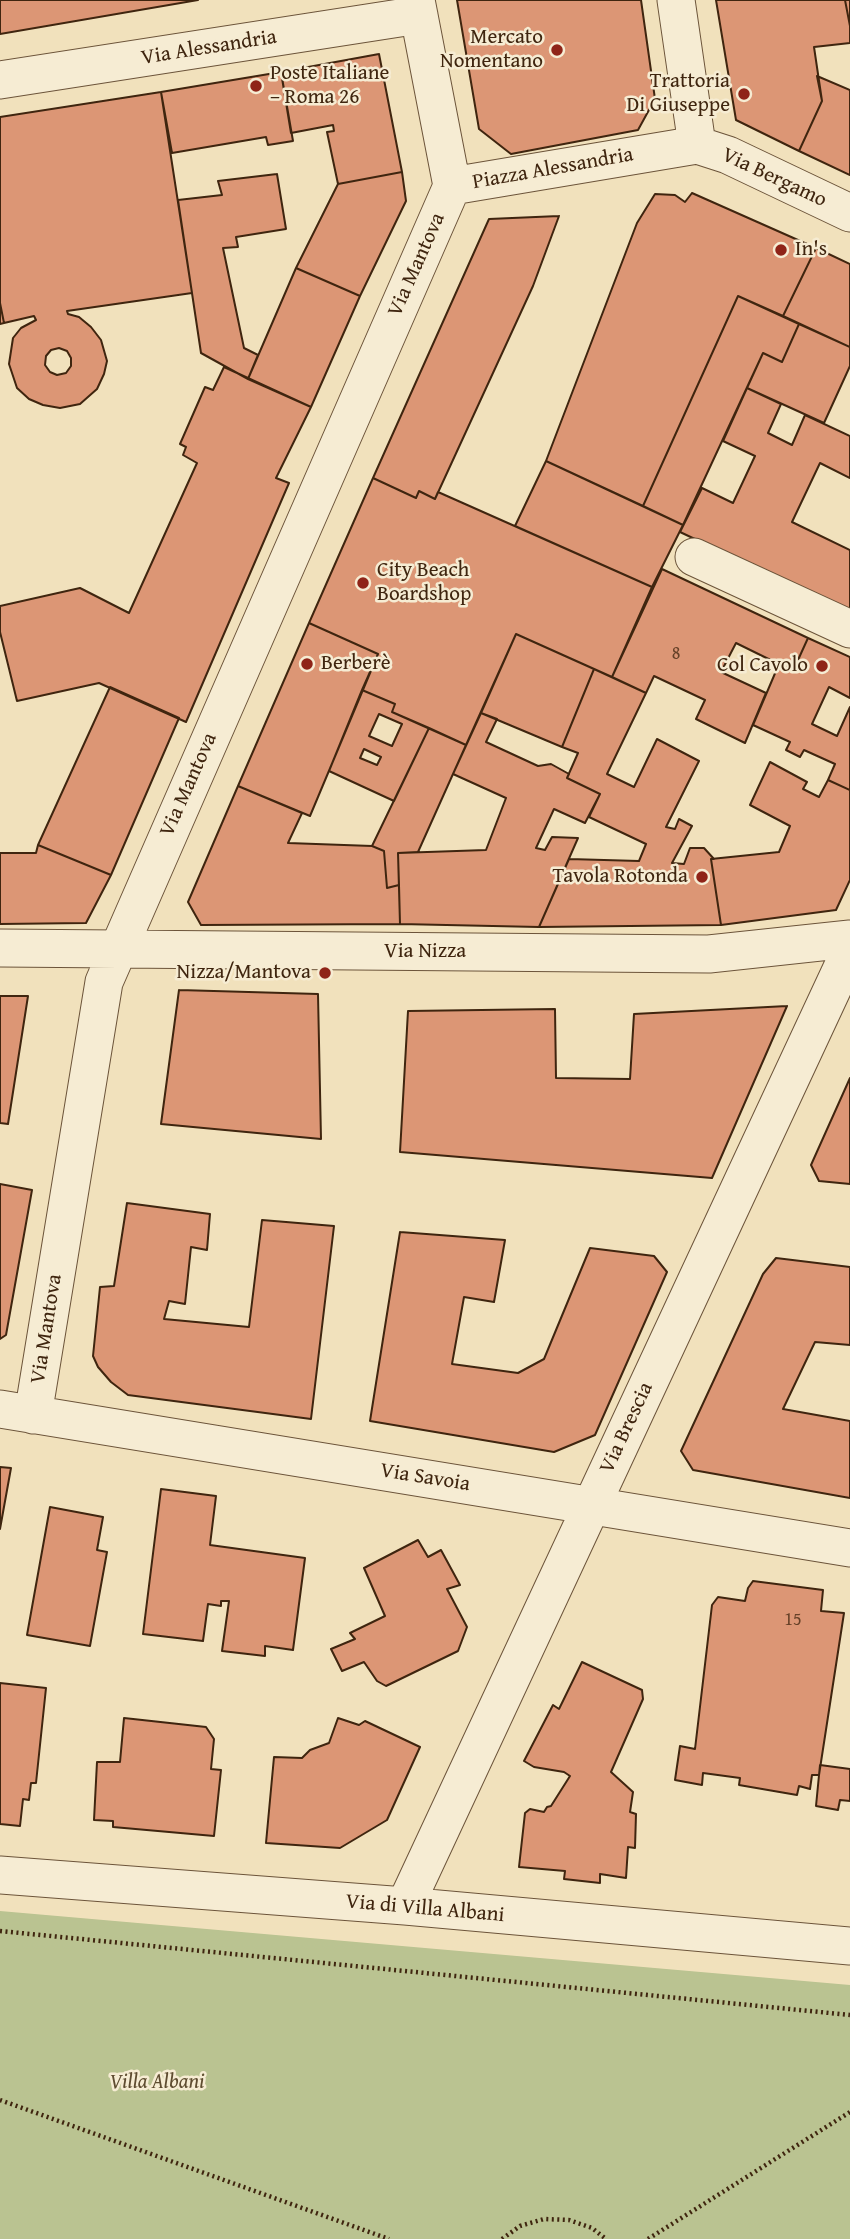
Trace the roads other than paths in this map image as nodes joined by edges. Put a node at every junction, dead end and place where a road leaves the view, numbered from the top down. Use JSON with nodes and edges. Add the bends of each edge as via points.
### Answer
{"nodes":[{"id":1,"x":676,"y":0,"type":"edge"},
{"id":2,"x":417,"y":7,"type":"edge"},
{"id":3,"x":0,"y":80,"type":"edge"},
{"id":4,"x":697,"y":145,"type":"junction"},
{"id":5,"x":452,"y":186,"type":"junction"},
{"id":6,"x":850,"y":213,"type":"edge"},
{"id":7,"x":694,"y":557,"type":"dead end"},
{"id":8,"x":850,"y":629,"type":"edge"},
{"id":9,"x":850,"y":939,"type":"edge"},
{"id":10,"x":0,"y":948,"type":"edge"},
{"id":11,"x":117,"y":950,"type":"junction"},
{"id":12,"x":850,"y":951,"type":"edge"},
{"id":13,"x":17,"y":1412,"type":"edge"},
{"id":14,"x":591,"y":1505,"type":"junction"},
{"id":15,"x":850,"y":1548,"type":"edge"},
{"id":16,"x":0,"y":1875,"type":"edge"},
{"id":17,"x":405,"y":1906,"type":"junction"},
{"id":18,"x":850,"y":1946,"type":"edge"}],
"edges":[{"from":1,"to":4,"type":"street"},
{"from":2,"to":3,"type":"street","name":"Via Alessandria"},
{"from":2,"to":5,"type":"street","name":"Piazza Alessandria"},
{"from":4,"to":5,"type":"street","name":"Piazza Alessandria"},
{"from":4,"to":6,"type":"street","name":"Via Bergamo"},
{"from":5,"to":11,"type":"street","name":"Via Mantova"},
{"from":7,"to":8,"type":"street"},
{"from":9,"to":11,"type":"street","name":"Via Nizza","via":[[709,954]]},
{"from":10,"to":11,"type":"street","name":"Via Nizza"},
{"from":11,"to":13,"type":"street","name":"Via Mantova","via":[[104,982]]},
{"from":12,"to":14,"type":"street","name":"Via Brescia"},
{"from":13,"to":14,"type":"street","name":"Via Savoia"},
{"from":14,"to":15,"type":"street","name":"Via Savoia"},
{"from":14,"to":17,"type":"street","name":"Via Brescia"},
{"from":16,"to":17,"type":"street","name":"Via di Villa Albani"},
{"from":17,"to":18,"type":"street","name":"Via di Villa Albani"}]}
